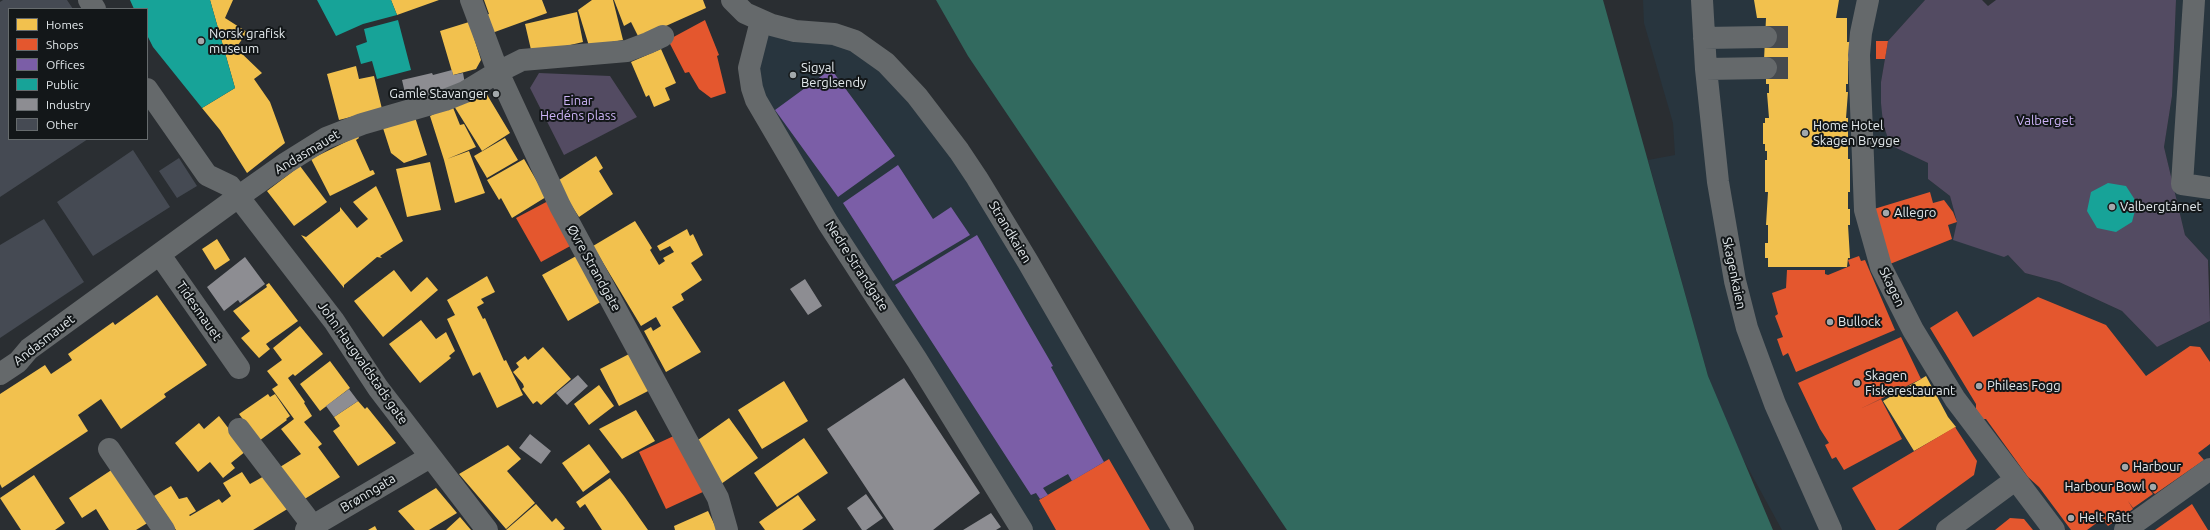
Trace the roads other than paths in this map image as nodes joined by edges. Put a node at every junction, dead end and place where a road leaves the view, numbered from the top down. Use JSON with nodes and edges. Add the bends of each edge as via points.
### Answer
{"nodes":[{"id":1,"x":471,"y":0,"type":"edge"},
{"id":2,"x":732,"y":0,"type":"edge"},
{"id":3,"x":1702,"y":0,"type":"edge"},
{"id":4,"x":1868,"y":0,"type":"edge"},
{"id":5,"x":2194,"y":0,"type":"edge"},
{"id":6,"x":761,"y":21,"type":"junction"},
{"id":7,"x":663,"y":36,"type":"dead end"},
{"id":8,"x":1766,"y":37,"type":"tunnel mouth"},
{"id":9,"x":1704,"y":38,"type":"junction"},
{"id":10,"x":1766,"y":68,"type":"tunnel mouth"},
{"id":11,"x":1706,"y":69,"type":"junction"},
{"id":12,"x":498,"y":72,"type":"junction"},
{"id":13,"x":148,"y":90,"type":"edge"},
{"id":14,"x":2210,"y":188,"type":"edge"},
{"id":15,"x":238,"y":197,"type":"junction"},
{"id":16,"x":160,"y":255,"type":"junction"},
{"id":17,"x":239,"y":368,"type":"dead end"},
{"id":18,"x":0,"y":374,"type":"edge"},
{"id":19,"x":239,"y":429,"type":"dead end"},
{"id":20,"x":109,"y":449,"type":"dead end"},
{"id":21,"x":430,"y":457,"type":"junction"},
{"id":22,"x":2210,"y":470,"type":"edge"},
{"id":23,"x":2015,"y":480,"type":"junction"},
{"id":24,"x":312,"y":529,"type":"edge"},
{"id":25,"x":164,"y":530,"type":"edge"},
{"id":26,"x":487,"y":530,"type":"edge"},
{"id":27,"x":727,"y":530,"type":"edge"},
{"id":28,"x":1022,"y":530,"type":"edge"},
{"id":29,"x":1183,"y":530,"type":"edge"},
{"id":30,"x":1831,"y":530,"type":"edge"},
{"id":31,"x":1947,"y":530,"type":"edge"},
{"id":32,"x":2054,"y":530,"type":"edge"},
{"id":33,"x":2125,"y":530,"type":"edge"}],
"edges":[{"from":1,"to":12,"type":"street","name":"Øvre Strandgate"},
{"from":2,"to":6,"type":"street","via":[[745,13]]},
{"from":3,"to":9,"type":"street","name":"Skagenkaien"},
{"from":4,"to":23,"type":"street","name":"Skagen","via":[[1859,55],[1865,210],[1881,267],[1913,330],[1955,399]]},
{"from":5,"to":14,"type":"street","via":[[2182,184]]},
{"from":6,"to":28,"type":"street","name":"Nedre Strandgate","via":[[749,68],[756,100],[828,223],[917,360]]},
{"from":6,"to":29,"type":"street","name":"Strandkaien","via":[[782,29],[834,34],[854,41],[886,63],[917,96],[960,151],[977,178]]},
{"from":7,"to":12,"type":"street","name":"Andasmauet","via":[[627,51],[529,58]]},
{"from":8,"to":9,"type":"street"},
{"from":9,"to":11,"type":"street","name":"Skagenkaien"},
{"from":10,"to":11,"type":"street"},
{"from":11,"to":30,"type":"street","name":"Skagenkaien","via":[[1726,233],[1747,328],[1775,404]]},
{"from":12,"to":15,"type":"street","name":"Andasmauet","via":[[465,92],[445,100],[362,124],[326,138]]},
{"from":12,"to":27,"type":"street","name":"Øvre Strandgate","via":[[560,206],[718,498]]},
{"from":13,"to":15,"type":"street","name":"John Haugvaldstads gate","via":[[207,175],[230,186]]},
{"from":15,"to":16,"type":"street","name":"Andasmauet"},
{"from":15,"to":21,"type":"street","name":"John Haugvaldstads gate","via":[[334,321],[378,388]]},
{"from":16,"to":17,"type":"street","name":"Tidesmauet"},
{"from":16,"to":18,"type":"street","name":"Andasmauet","via":[[28,349],[18,362]]},
{"from":19,"to":24,"type":"street"},
{"from":20,"to":25,"type":"street"},
{"from":21,"to":24,"type":"street","name":"Brønngata"},
{"from":21,"to":26,"type":"street","name":"John Haugvaldstads gate"},
{"from":22,"to":33,"type":"street"},
{"from":23,"to":31,"type":"street"},
{"from":23,"to":32,"type":"street","name":"Skagen"}]}
